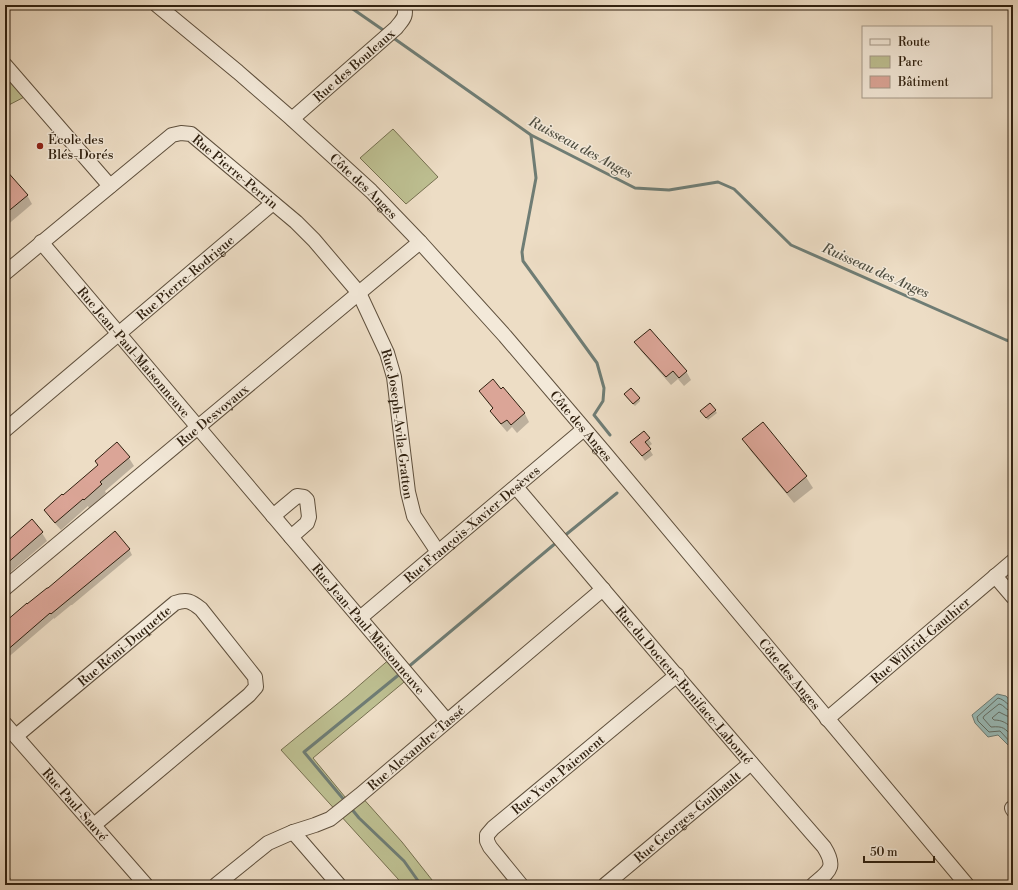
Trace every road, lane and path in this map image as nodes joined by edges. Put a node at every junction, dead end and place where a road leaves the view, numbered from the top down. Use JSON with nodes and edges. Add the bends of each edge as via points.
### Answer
{"nodes":[{"id":1,"x":157,"y":5,"type":"edge"},
{"id":2,"x":404,"y":5,"type":"edge"},
{"id":3,"x":6,"y":68,"type":"edge"},
{"id":4,"x":292,"y":119,"type":"junction"},
{"id":5,"x":110,"y":186,"type":"junction"},
{"id":6,"x":273,"y":203,"type":"junction"},
{"id":7,"x":41,"y":242,"type":"junction"},
{"id":8,"x":420,"y":242,"type":"junction"},
{"id":9,"x":5,"y":273,"type":"edge"},
{"id":10,"x":359,"y":293,"type":"junction"},
{"id":11,"x":119,"y":334,"type":"junction"},
{"id":12,"x":198,"y":427,"type":"junction"},
{"id":13,"x":584,"y":429,"type":"junction"},
{"id":14,"x":5,"y":430,"type":"edge"},
{"id":15,"x":516,"y":487,"type":"junction"},
{"id":16,"x":274,"y":516,"type":"junction"},
{"id":17,"x":291,"y":537,"type":"junction"},
{"id":18,"x":438,"y":552,"type":"junction"},
{"id":19,"x":1013,"y":561,"type":"edge"},
{"id":20,"x":996,"y":576,"type":"junction"},
{"id":21,"x":5,"y":588,"type":"edge"},
{"id":22,"x":603,"y":589,"type":"junction"},
{"id":23,"x":1013,"y":597,"type":"edge"},
{"id":24,"x":360,"y":618,"type":"junction"},
{"id":25,"x":677,"y":675,"type":"junction"},
{"id":26,"x":827,"y":719,"type":"junction"},
{"id":27,"x":447,"y":721,"type":"junction"},
{"id":28,"x":5,"y":724,"type":"edge"},
{"id":29,"x":16,"y":736,"type":"junction"},
{"id":30,"x":751,"y":763,"type":"junction"},
{"id":31,"x":94,"y":825,"type":"junction"},
{"id":32,"x":293,"y":832,"type":"junction"},
{"id":33,"x":146,"y":885,"type":"edge"},
{"id":34,"x":216,"y":885,"type":"edge"},
{"id":35,"x":339,"y":885,"type":"edge"},
{"id":36,"x":521,"y":885,"type":"edge"},
{"id":37,"x":605,"y":885,"type":"edge"},
{"id":38,"x":813,"y":885,"type":"edge"},
{"id":39,"x":967,"y":885,"type":"edge"}],
"edges":[{"from":1,"to":4,"type":"street","name":"Côte des Anges"},
{"from":2,"to":4,"type":"street","name":"Rue des Bouleaux","via":[[406,13],[396,28]]},
{"from":3,"to":5,"type":"street"},
{"from":4,"to":8,"type":"street","name":"Côte des Anges","via":[[371,191]]},
{"from":5,"to":6,"type":"street","name":"Rue Pierre-Perrin","via":[[172,135],[191,134]]},
{"from":5,"to":7,"type":"street","name":"Rue Pierre-Perrin"},
{"from":6,"to":10,"type":"street","name":"Rue Pierre-Perrin","via":[[314,240]]},
{"from":6,"to":11,"type":"street","name":"Rue Pierre-Rodrigue"},
{"from":7,"to":9,"type":"street","name":"Rue Pierre-Perrin"},
{"from":7,"to":11,"type":"street","name":"Rue Jean-Paul-Maisonneuve"},
{"from":8,"to":10,"type":"street","name":"Rue Desvoyaux"},
{"from":8,"to":13,"type":"street","name":"Côte des Anges"},
{"from":10,"to":12,"type":"street","name":"Rue Desvoyaux"},
{"from":10,"to":18,"type":"street","name":"Rue Joseph-Avila-Gratton","via":[[394,377],[408,492],[414,516]]},
{"from":11,"to":12,"type":"street","name":"Rue Jean-Paul-Maisonneuve"},
{"from":11,"to":14,"type":"street","name":"Rue Pierre-Rodrigue"},
{"from":12,"to":16,"type":"street","name":"Rue Jean-Paul-Maisonneuve"},
{"from":12,"to":21,"type":"street","name":"Rue Desvoyaux"},
{"from":13,"to":15,"type":"street","name":"Rue François-Xavier-Desèves"},
{"from":13,"to":26,"type":"street","name":"Côte des Anges"},
{"from":15,"to":18,"type":"street","name":"Rue François-Xavier-Desèves"},
{"from":15,"to":22,"type":"street","name":"Rue du Docteur-Boniface-Labonté"},
{"from":16,"to":17,"type":"street","name":"Rue Jean-Paul-Maisonneuve"},
{"from":16,"to":17,"type":"street","via":[[297,496],[307,500],[307,523]]},
{"from":17,"to":24,"type":"street","name":"Rue Jean-Paul-Maisonneuve"},
{"from":18,"to":24,"type":"street","name":"Rue François-Xavier-Desèves"},
{"from":19,"to":20,"type":"street","name":"Rue Wilfrid-Gauthier"},
{"from":20,"to":23,"type":"street"},
{"from":20,"to":26,"type":"street","name":"Rue Wilfrid-Gauthier"},
{"from":22,"to":25,"type":"street","name":"Rue du Docteur-Boniface-Labonté"},
{"from":22,"to":27,"type":"street","name":"Rue Alexandre-Tassé"},
{"from":24,"to":27,"type":"street","name":"Rue Jean-Paul-Maisonneuve"},
{"from":25,"to":30,"type":"street","name":"Rue du Docteur-Boniface-Labonté"},
{"from":25,"to":36,"type":"street","name":"Rue Yvon-Paiement","via":[[487,834],[490,848]]},
{"from":26,"to":39,"type":"street","name":"Côte des Anges"},
{"from":27,"to":32,"type":"street","name":"Rue Alexandre-Tassé","via":[[330,819]]},
{"from":28,"to":29,"type":"street","name":"Rue Paul-Sauvé"},
{"from":29,"to":31,"type":"street","name":"Rue Paul-Sauvé"},
{"from":29,"to":31,"type":"street","name":"Rue Rémi-Duquette","via":[[175,603],[191,602],[201,609],[255,677],[256,687],[250,695]]},
{"from":30,"to":37,"type":"street","name":"Rue Georges-Guilbault"},
{"from":30,"to":38,"type":"street","name":"Rue du Docteur-Boniface-Labonté","via":[[829,855],[830,868]]},
{"from":31,"to":33,"type":"street","name":"Rue Paul-Sauvé"},
{"from":32,"to":34,"type":"street","name":"Rue Alexandre-Tassé","via":[[268,843]]},
{"from":32,"to":35,"type":"street"}]}
